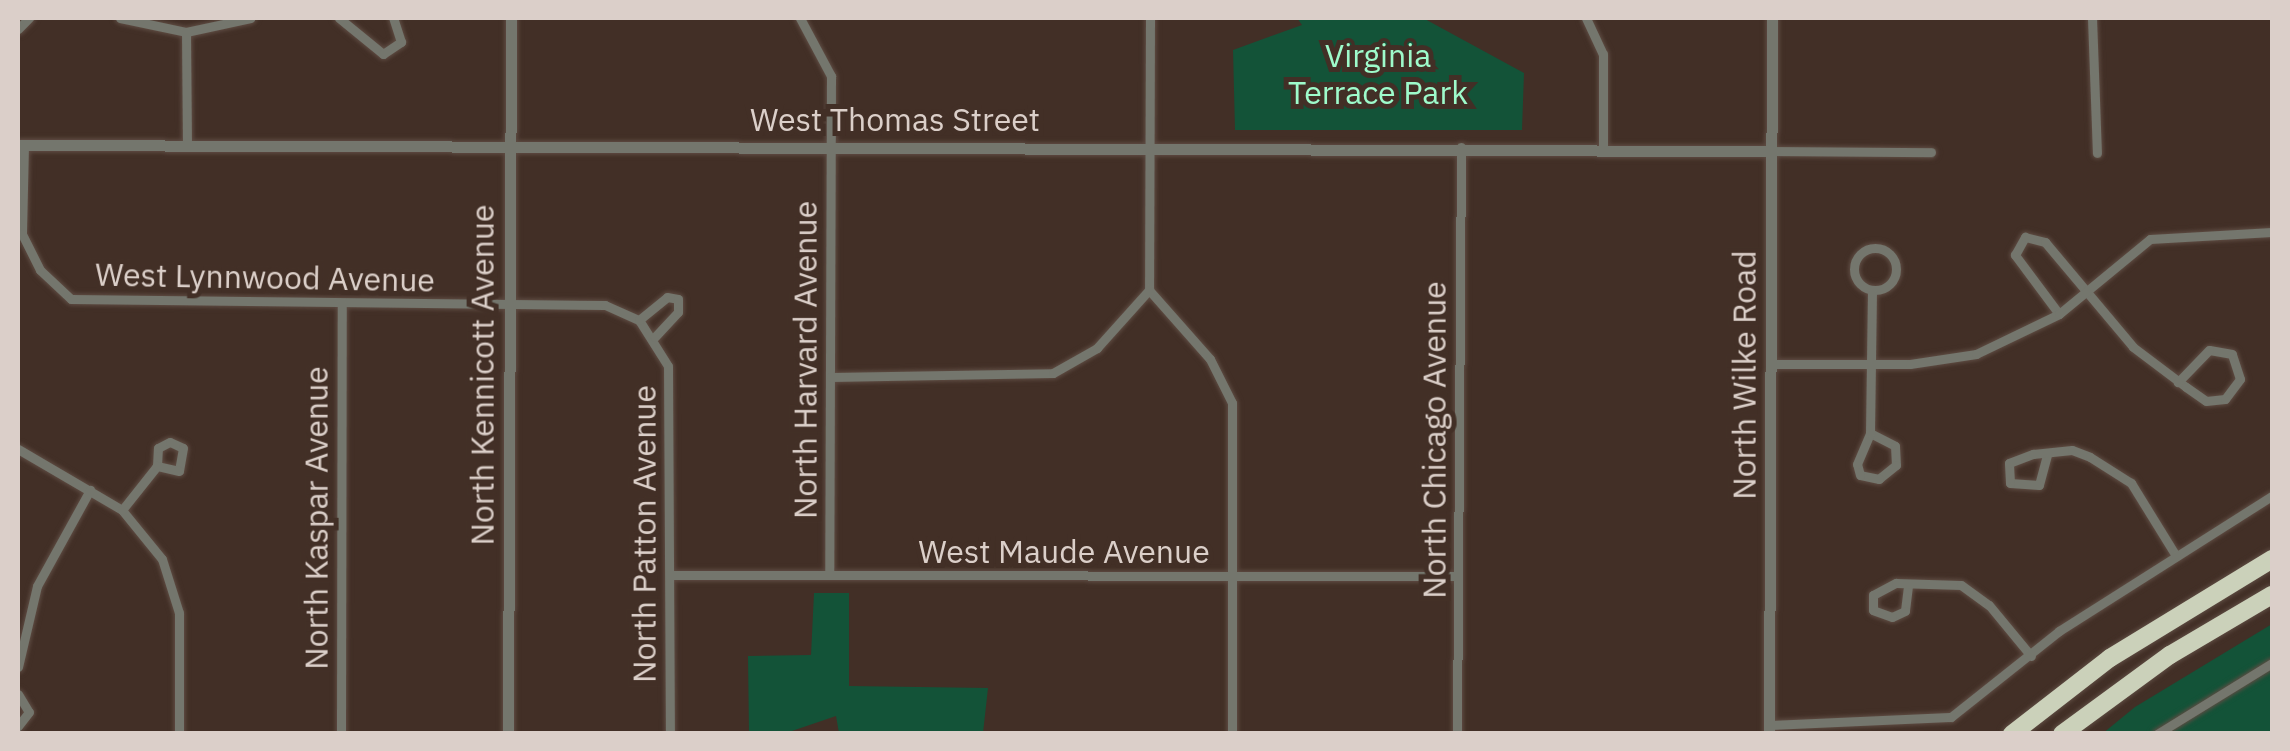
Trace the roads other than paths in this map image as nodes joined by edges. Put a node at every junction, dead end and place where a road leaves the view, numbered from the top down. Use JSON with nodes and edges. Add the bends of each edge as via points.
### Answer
{"nodes":[{"id":1,"x":29,"y":18,"type":"edge"},
{"id":2,"x":120,"y":18,"type":"edge"},
{"id":3,"x":252,"y":18,"type":"edge"},
{"id":4,"x":339,"y":18,"type":"edge"},
{"id":5,"x":393,"y":18,"type":"edge"},
{"id":6,"x":511,"y":18,"type":"edge"},
{"id":7,"x":800,"y":18,"type":"edge"},
{"id":8,"x":1150,"y":18,"type":"edge"},
{"id":9,"x":1586,"y":18,"type":"edge"},
{"id":10,"x":1772,"y":18,"type":"edge"},
{"id":11,"x":2092,"y":18,"type":"edge"},
{"id":12,"x":18,"y":29,"type":"edge"},
{"id":13,"x":186,"y":32,"type":"junction"},
{"id":14,"x":21,"y":144,"type":"edge"},
{"id":15,"x":187,"y":145,"type":"junction"},
{"id":16,"x":510,"y":146,"type":"junction"},
{"id":17,"x":830,"y":146,"type":"junction"},
{"id":18,"x":1150,"y":147,"type":"junction"},
{"id":19,"x":1461,"y":147,"type":"junction"},
{"id":20,"x":1603,"y":148,"type":"junction"},
{"id":21,"x":1772,"y":151,"type":"junction"},
{"id":22,"x":1930,"y":152,"type":"dead end"},
{"id":23,"x":2097,"y":153,"type":"dead end"},
{"id":24,"x":2272,"y":232,"type":"edge"},
{"id":25,"x":1149,"y":290,"type":"junction"},
{"id":26,"x":2088,"y":290,"type":"junction"},
{"id":27,"x":1872,"y":293,"type":"junction"},
{"id":28,"x":342,"y":303,"type":"junction"},
{"id":29,"x":510,"y":304,"type":"junction"},
{"id":30,"x":2059,"y":314,"type":"junction"},
{"id":31,"x":639,"y":320,"type":"junction"},
{"id":32,"x":654,"y":336,"type":"junction"},
{"id":33,"x":1773,"y":364,"type":"junction"},
{"id":34,"x":1868,"y":364,"type":"junction"},
{"id":35,"x":831,"y":377,"type":"junction"},
{"id":36,"x":2178,"y":382,"type":"junction"},
{"id":37,"x":1870,"y":433,"type":"junction"},
{"id":38,"x":18,"y":449,"type":"edge"},
{"id":39,"x":2047,"y":455,"type":"junction"},
{"id":40,"x":157,"y":466,"type":"dead end"},
{"id":41,"x":90,"y":490,"type":"junction"},
{"id":42,"x":2272,"y":496,"type":"edge"},
{"id":43,"x":122,"y":510,"type":"junction"},
{"id":44,"x":2176,"y":556,"type":"junction"},
{"id":45,"x":2272,"y":559,"type":"edge"},
{"id":46,"x":829,"y":574,"type":"junction"},
{"id":47,"x":670,"y":575,"type":"junction"},
{"id":48,"x":1458,"y":576,"type":"junction"},
{"id":49,"x":1234,"y":578,"type":"junction"},
{"id":50,"x":1908,"y":586,"type":"junction"},
{"id":51,"x":2272,"y":594,"type":"edge"},
{"id":52,"x":2031,"y":656,"type":"junction"},
{"id":53,"x":2272,"y":663,"type":"edge"},
{"id":54,"x":18,"y":667,"type":"edge"},
{"id":55,"x":2119,"y":690,"type":"junction"},
{"id":56,"x":18,"y":694,"type":"edge"},
{"id":57,"x":18,"y":726,"type":"edge"},
{"id":58,"x":1769,"y":729,"type":"edge"},
{"id":59,"x":179,"y":734,"type":"edge"},
{"id":60,"x":341,"y":734,"type":"edge"},
{"id":61,"x":508,"y":734,"type":"edge"},
{"id":62,"x":670,"y":734,"type":"edge"},
{"id":63,"x":1232,"y":734,"type":"edge"},
{"id":64,"x":1457,"y":734,"type":"edge"},
{"id":65,"x":2012,"y":734,"type":"edge"},
{"id":66,"x":2062,"y":734,"type":"edge"},
{"id":67,"x":2080,"y":734,"type":"edge"},
{"id":68,"x":2157,"y":734,"type":"edge"}],
"edges":[{"from":1,"to":12,"type":"street"},
{"from":2,"to":13,"type":"street"},
{"from":3,"to":13,"type":"street"},
{"from":4,"to":5,"type":"street","via":[[383,54],[401,42]]},
{"from":6,"to":16,"type":"street","name":"North Kennicott Avenue"},
{"from":7,"to":17,"type":"street","name":"North Harvard Avenue","via":[[831,76]]},
{"from":8,"to":18,"type":"street"},
{"from":9,"to":20,"type":"street","via":[[1603,54]]},
{"from":10,"to":21,"type":"street","name":"North Wilke Road"},
{"from":11,"to":23,"type":"street"},
{"from":13,"to":15,"type":"street"},
{"from":14,"to":15,"type":"street","name":"West Thomas Street"},
{"from":14,"to":28,"type":"street","name":"West Lynnwood Avenue","via":[[22,234],[40,270],[71,299]]},
{"from":15,"to":16,"type":"street","name":"West Thomas Street"},
{"from":16,"to":17,"type":"street","name":"West Thomas Street"},
{"from":16,"to":29,"type":"street","name":"North Kennicott Avenue"},
{"from":17,"to":18,"type":"street","name":"West Thomas Street"},
{"from":17,"to":35,"type":"street","name":"North Harvard Avenue"},
{"from":18,"to":19,"type":"street","name":"West Thomas Street"},
{"from":18,"to":25,"type":"street"},
{"from":19,"to":20,"type":"street","name":"West Thomas Street"},
{"from":19,"to":48,"type":"street","name":"North Chicago Avenue"},
{"from":20,"to":21,"type":"street","name":"West Thomas Street"},
{"from":21,"to":22,"type":"street"},
{"from":21,"to":33,"type":"street","name":"North Wilke Road"},
{"from":24,"to":26,"type":"street","via":[[2150,239]]},
{"from":25,"to":35,"type":"street","via":[[1098,348],[1053,373]]},
{"from":25,"to":49,"type":"street","via":[[1210,359],[1232,403]]},
{"from":26,"to":30,"type":"street"},
{"from":26,"to":30,"type":"street","via":[[2045,242],[2019,242],[2015,255]]},
{"from":26,"to":36,"type":"street","via":[[2133,347]]},
{"from":27,"to":27,"type":"street","via":[[1891,279],[1894,256],[1880,246],[1860,258],[1858,283]]},
{"from":27,"to":34,"type":"street"},
{"from":28,"to":29,"type":"street","name":"West Lynnwood Avenue"},
{"from":28,"to":60,"type":"street","name":"North Kaspar Avenue"},
{"from":29,"to":31,"type":"street","name":"North Patton Avenue","via":[[604,305]]},
{"from":29,"to":61,"type":"street","name":"North Kennicott Avenue"},
{"from":30,"to":34,"type":"street","via":[[1976,354]]},
{"from":31,"to":32,"type":"street","name":"North Patton Avenue"},
{"from":31,"to":32,"type":"street","name":"North Patton Avenue","via":[[666,296],[678,299],[678,312]]},
{"from":32,"to":47,"type":"street","name":"North Patton Avenue","via":[[668,366]]},
{"from":33,"to":34,"type":"street"},
{"from":33,"to":58,"type":"street","name":"North Wilke Road"},
{"from":34,"to":37,"type":"street"},
{"from":35,"to":46,"type":"street","name":"North Harvard Avenue"},
{"from":36,"to":36,"type":"street","via":[[2209,350],[2232,354],[2240,379],[2218,402]]},
{"from":37,"to":37,"type":"street","via":[[1857,464],[1860,476],[1879,479],[1896,465],[1895,446]]},
{"from":38,"to":41,"type":"street"},
{"from":39,"to":39,"type":"street","via":[[2009,464],[2010,482],[2038,486]]},
{"from":39,"to":44,"type":"street","via":[[2072,450],[2122,474]]},
{"from":40,"to":43,"type":"street"},
{"from":41,"to":43,"type":"street"},
{"from":41,"to":54,"type":"street","via":[[37,586]]},
{"from":42,"to":44,"type":"street"},
{"from":43,"to":59,"type":"street","via":[[148,536],[175,592]]},
{"from":44,"to":52,"type":"street"},
{"from":45,"to":65,"type":"highway","via":[[2110,658]]},
{"from":46,"to":47,"type":"street","name":"West Maude Avenue"},
{"from":46,"to":49,"type":"street","name":"West Maude Avenue"},
{"from":47,"to":62,"type":"street","name":"North Patton Avenue"},
{"from":48,"to":49,"type":"street","name":"West Maude Avenue"},
{"from":48,"to":64,"type":"street","name":"North Chicago Avenue"},
{"from":49,"to":63,"type":"street"},
{"from":50,"to":50,"type":"street","via":[[1886,586],[1873,595],[1873,610],[1892,617],[1904,611]]},
{"from":50,"to":52,"type":"street","via":[[1944,581],[1978,594]]},
{"from":51,"to":55,"type":"highway"},
{"from":52,"to":58,"type":"street","via":[[1940,720]]},
{"from":53,"to":68,"type":"street"},
{"from":55,"to":66,"type":"highway"},
{"from":55,"to":67,"type":"highway"},
{"from":56,"to":57,"type":"street","via":[[29,712]]}]}
